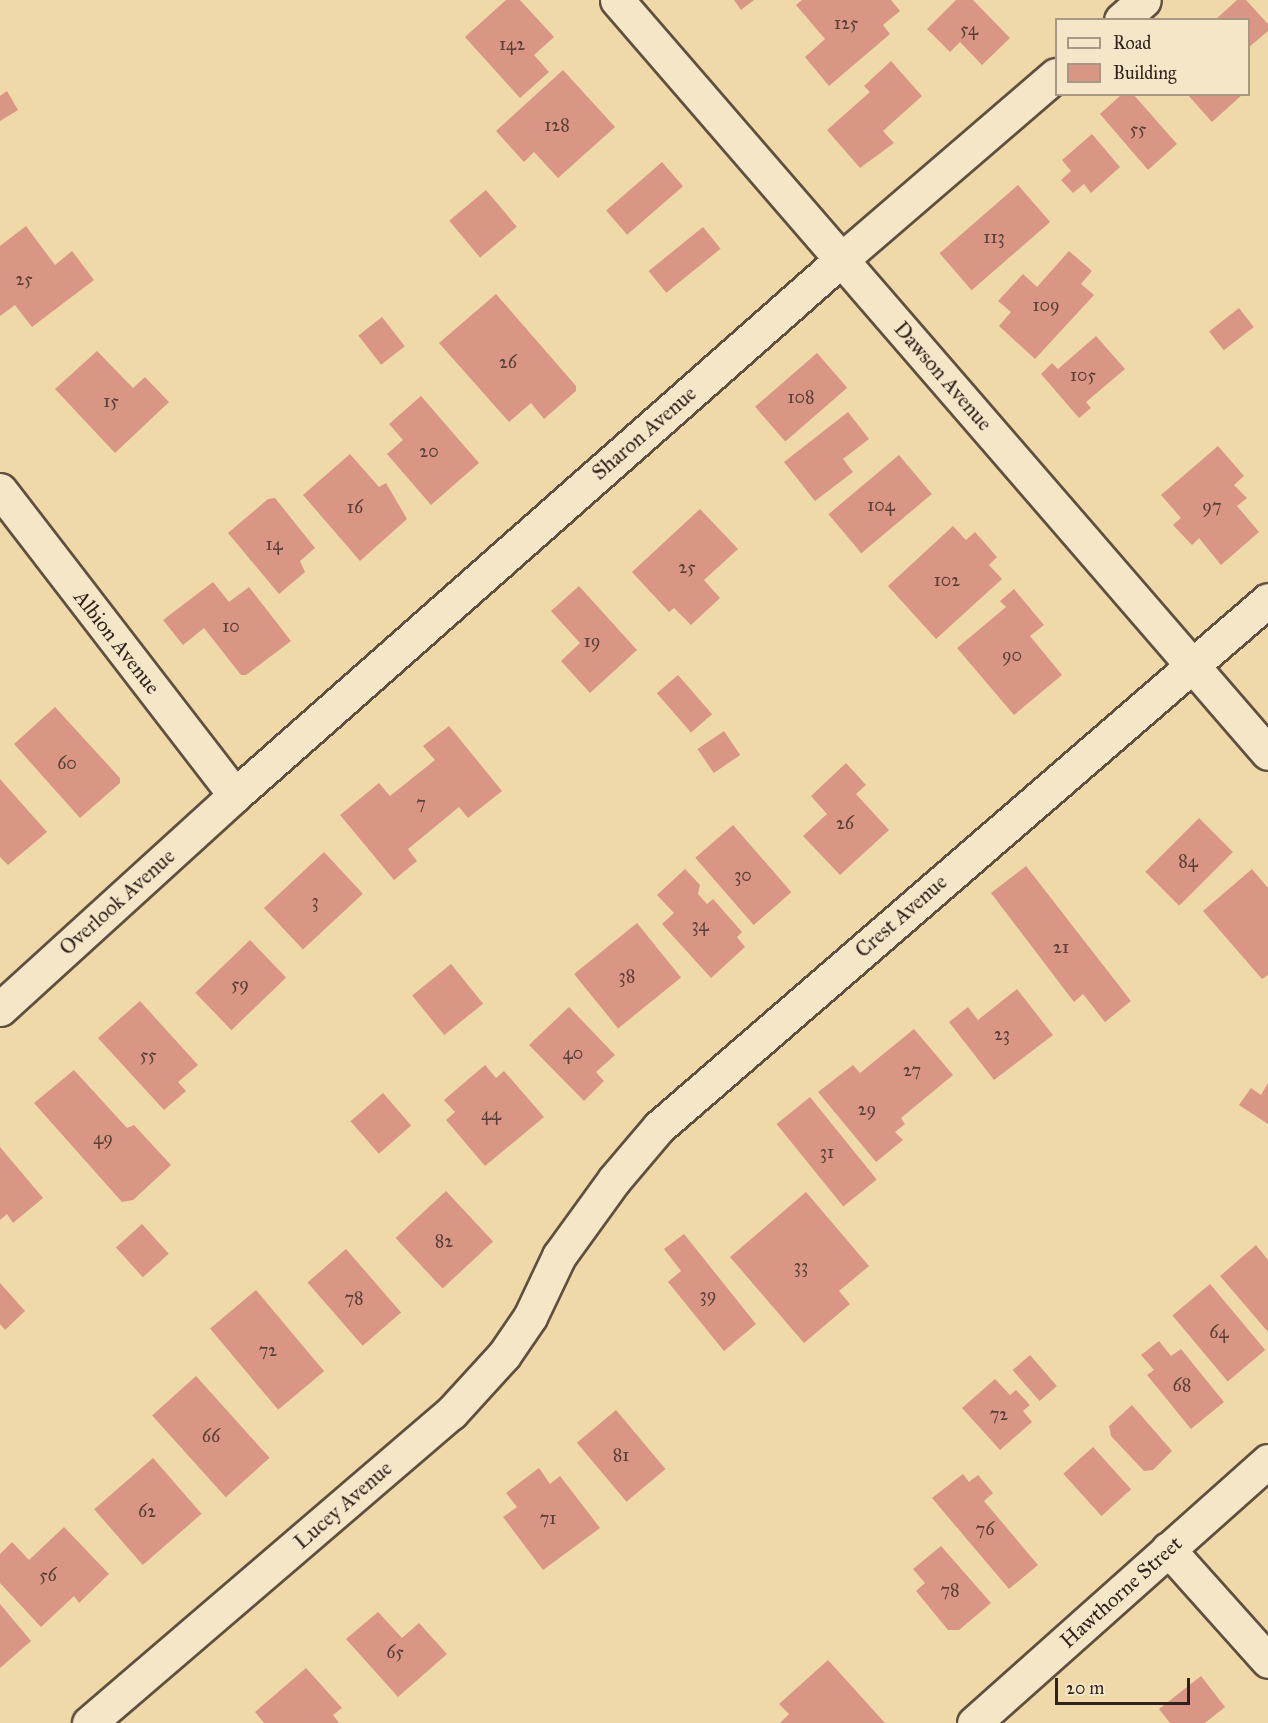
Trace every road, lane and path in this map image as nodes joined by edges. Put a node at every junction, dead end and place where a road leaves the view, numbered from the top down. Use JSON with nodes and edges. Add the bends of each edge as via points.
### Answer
{"nodes":[{"id":1,"x":617,"y":0,"type":"edge"},
{"id":2,"x":1144,"y":0,"type":"edge"},
{"id":3,"x":1123,"y":18,"type":"edge"},
{"id":4,"x":1055,"y":76,"type":"edge"},
{"id":5,"x":842,"y":259,"type":"junction"},
{"id":6,"x":0,"y":490,"type":"edge"},
{"id":7,"x":1268,"y":600,"type":"edge"},
{"id":8,"x":1193,"y":664,"type":"junction"},
{"id":9,"x":1268,"y":753,"type":"edge"},
{"id":10,"x":235,"y":795,"type":"junction"},
{"id":11,"x":0,"y":1009,"type":"edge"},
{"id":12,"x":560,"y":1256,"type":"joint"},
{"id":13,"x":1268,"y":1461,"type":"edge"},
{"id":14,"x":1168,"y":1549,"type":"junction"},
{"id":15,"x":1268,"y":1661,"type":"edge"},
{"id":16,"x":89,"y":1723,"type":"edge"},
{"id":17,"x":974,"y":1723,"type":"edge"}],
"edges":[{"from":1,"to":5,"type":"street","name":"Dawson Avenue"},
{"from":2,"to":3,"type":"street"},
{"from":4,"to":5,"type":"street","name":"Sharon Avenue"},
{"from":5,"to":8,"type":"street","name":"Dawson Avenue"},
{"from":5,"to":10,"type":"street","name":"Sharon Avenue"},
{"from":6,"to":10,"type":"street","name":"Albion Avenue"},
{"from":7,"to":8,"type":"street","name":"Crest Avenue"},
{"from":8,"to":9,"type":"street","name":"Dawson Avenue"},
{"from":8,"to":12,"type":"street","name":"Crest Avenue","via":[[659,1128],[614,1180]]},
{"from":10,"to":11,"type":"street","name":"Overlook Avenue"},
{"from":12,"to":16,"type":"street","name":"Lucey Avenue","via":[[530,1317],[504,1355],[451,1413]]},
{"from":13,"to":14,"type":"street","name":"Hawthorne Street"},
{"from":14,"to":15,"type":"street"},
{"from":14,"to":17,"type":"street","name":"Hawthorne Street"}]}
